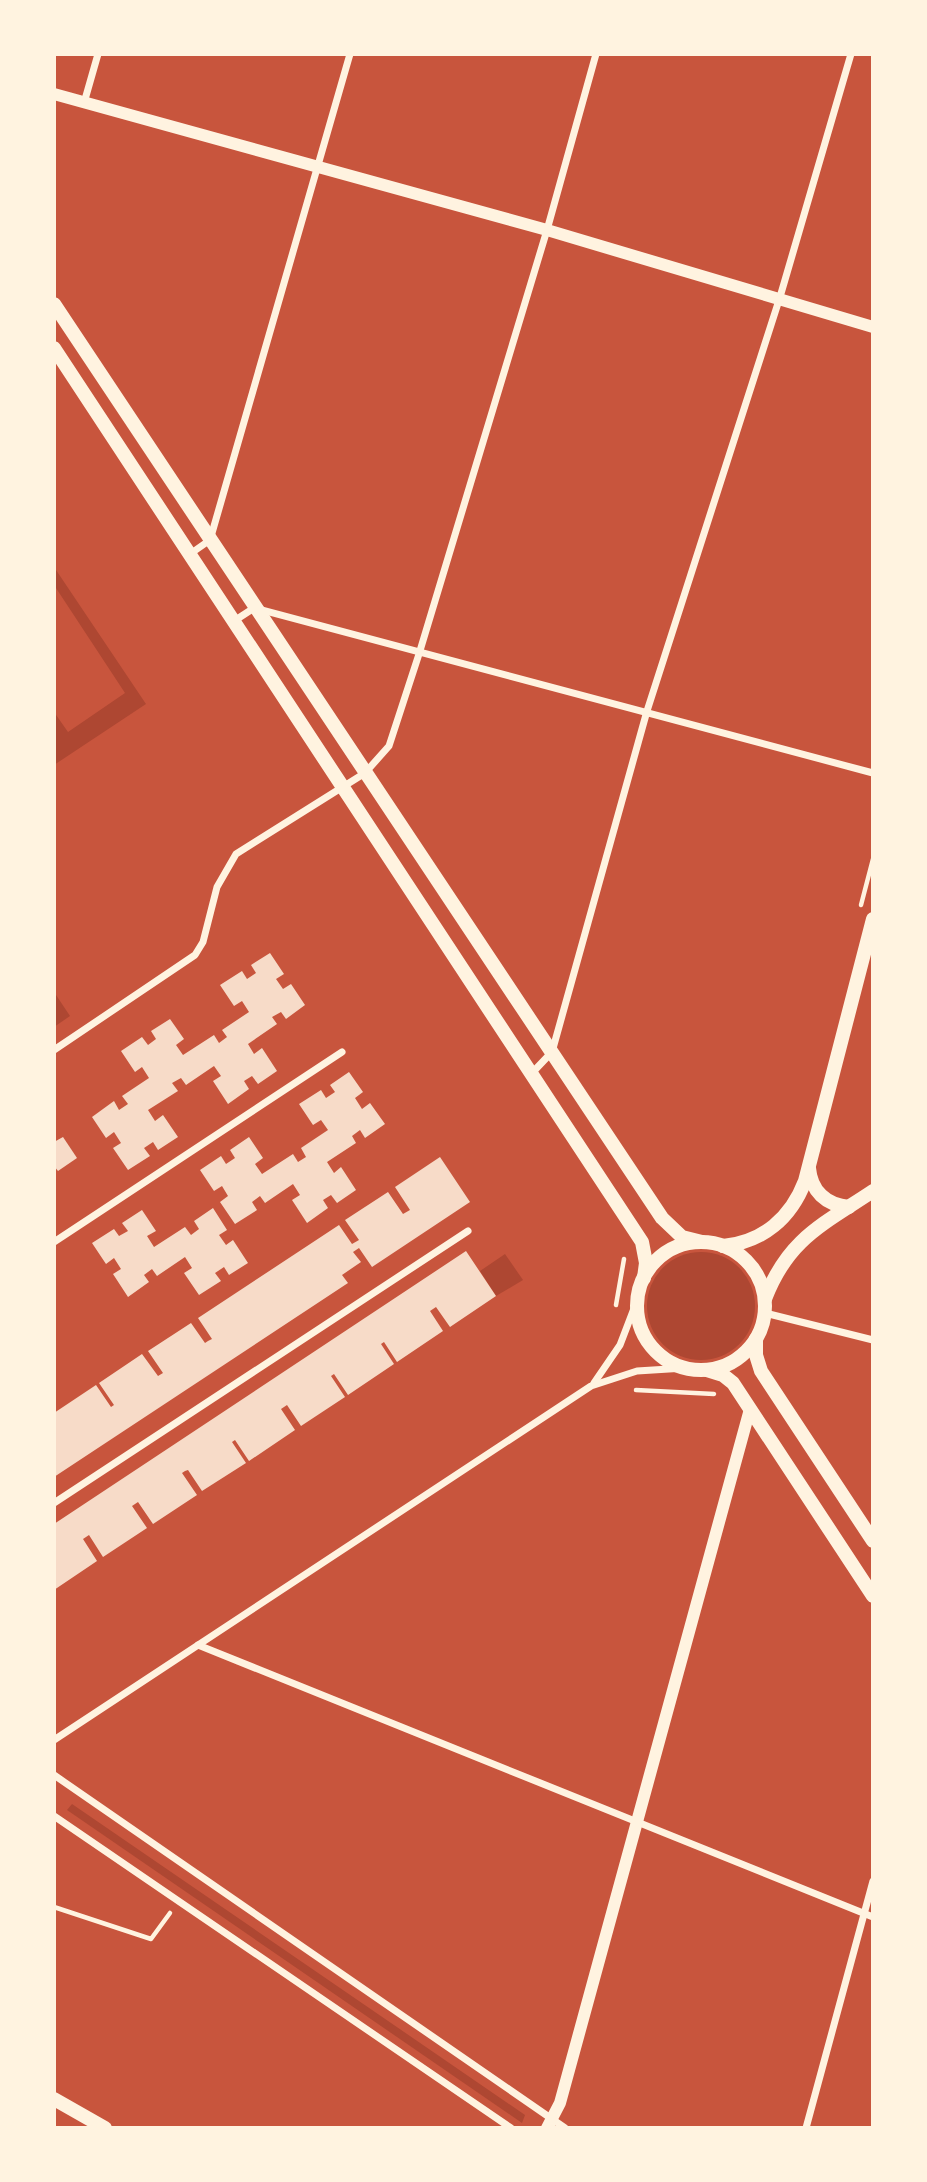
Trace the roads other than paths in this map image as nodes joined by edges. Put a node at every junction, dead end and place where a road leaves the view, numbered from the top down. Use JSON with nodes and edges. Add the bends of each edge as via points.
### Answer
{"nodes":[{"id":1,"x":98,"y":54,"type":"edge"},
{"id":2,"x":350,"y":54,"type":"edge"},
{"id":3,"x":596,"y":54,"type":"edge"},
{"id":4,"x":851,"y":54,"type":"edge"},
{"id":5,"x":54,"y":94,"type":"edge"},
{"id":6,"x":83,"y":103,"type":"junction"},
{"id":7,"x":317,"y":169,"type":"junction"},
{"id":8,"x":547,"y":230,"type":"junction"},
{"id":9,"x":780,"y":298,"type":"junction"},
{"id":10,"x":54,"y":304,"type":"edge"},
{"id":11,"x":873,"y":327,"type":"edge"},
{"id":12,"x":54,"y":348,"type":"edge"},
{"id":13,"x":210,"y":540,"type":"junction"},
{"id":14,"x":190,"y":554,"type":"junction"},
{"id":15,"x":254,"y":608,"type":"junction"},
{"id":16,"x":234,"y":621,"type":"junction"},
{"id":17,"x":419,"y":654,"type":"junction"},
{"id":18,"x":647,"y":710,"type":"junction"},
{"id":19,"x":365,"y":773,"type":"junction"},
{"id":20,"x":873,"y":773,"type":"edge"},
{"id":21,"x":343,"y":787,"type":"junction"},
{"id":22,"x":873,"y":919,"type":"edge"},
{"id":23,"x":54,"y":1050,"type":"edge"},
{"id":24,"x":342,"y":1052,"type":"dead end"},
{"id":25,"x":552,"y":1052,"type":"junction"},
{"id":26,"x":532,"y":1073,"type":"junction"},
{"id":27,"x":809,"y":1166,"type":"junction"},
{"id":28,"x":873,"y":1191,"type":"edge"},
{"id":29,"x":849,"y":1207,"type":"junction"},
{"id":30,"x":468,"y":1231,"type":"dead end"},
{"id":31,"x":54,"y":1242,"type":"edge"},
{"id":32,"x":702,"y":1242,"type":"junction"},
{"id":33,"x":723,"y":1246,"type":"junction"},
{"id":34,"x":644,"y":1278,"type":"junction"},
{"id":35,"x":638,"y":1298,"type":"junction"},
{"id":36,"x":765,"y":1306,"type":"junction"},
{"id":37,"x":756,"y":1338,"type":"junction"},
{"id":38,"x":873,"y":1340,"type":"edge"},
{"id":39,"x":685,"y":1368,"type":"junction"},
{"id":40,"x":706,"y":1370,"type":"junction"},
{"id":41,"x":591,"y":1386,"type":"junction"},
{"id":42,"x":750,"y":1409,"type":"junction"},
{"id":43,"x":54,"y":1503,"type":"edge"},
{"id":44,"x":873,"y":1541,"type":"edge"},
{"id":45,"x":873,"y":1597,"type":"edge"},
{"id":46,"x":198,"y":1645,"type":"junction"},
{"id":47,"x":54,"y":1740,"type":"edge"},
{"id":48,"x":54,"y":1775,"type":"edge"},
{"id":49,"x":54,"y":1816,"type":"edge"},
{"id":50,"x":637,"y":1822,"type":"junction"},
{"id":51,"x":873,"y":1881,"type":"edge"},
{"id":52,"x":864,"y":1913,"type":"junction"},
{"id":53,"x":873,"y":1917,"type":"edge"},
{"id":54,"x":54,"y":2099,"type":"edge"},
{"id":55,"x":550,"y":2123,"type":"edge"},
{"id":56,"x":105,"y":2128,"type":"edge"},
{"id":57,"x":511,"y":2128,"type":"edge"},
{"id":58,"x":565,"y":2128,"type":"edge"},
{"id":59,"x":807,"y":2128,"type":"edge"}],
"edges":[{"from":1,"to":6,"type":"street"},
{"from":2,"to":7,"type":"street"},
{"from":3,"to":8,"type":"street"},
{"from":4,"to":9,"type":"street"},
{"from":5,"to":6,"type":"street"},
{"from":6,"to":7,"type":"street"},
{"from":7,"to":8,"type":"street"},
{"from":7,"to":13,"type":"street"},
{"from":8,"to":9,"type":"street"},
{"from":8,"to":17,"type":"street"},
{"from":9,"to":11,"type":"street"},
{"from":9,"to":18,"type":"street"},
{"from":10,"to":13,"type":"main road"},
{"from":12,"to":14,"type":"main road"},
{"from":13,"to":14,"type":"street"},
{"from":13,"to":15,"type":"main road"},
{"from":14,"to":16,"type":"main road"},
{"from":15,"to":16,"type":"street"},
{"from":15,"to":17,"type":"street"},
{"from":15,"to":19,"type":"main road"},
{"from":16,"to":21,"type":"main road"},
{"from":17,"to":18,"type":"street"},
{"from":17,"to":19,"type":"street","via":[[389,746]]},
{"from":18,"to":20,"type":"street"},
{"from":18,"to":25,"type":"street"},
{"from":19,"to":21,"type":"street"},
{"from":19,"to":25,"type":"main road"},
{"from":21,"to":23,"type":"street","via":[[236,854],[217,887],[204,942],[190,960]]},
{"from":21,"to":26,"type":"main road"},
{"from":22,"to":27,"type":"main road"},
{"from":24,"to":31,"type":"street"},
{"from":25,"to":26,"type":"street"},
{"from":25,"to":32,"type":"main road","via":[[662,1218],[682,1237]]},
{"from":26,"to":34,"type":"main road","via":[[637,1234],[646,1256]]},
{"from":27,"to":29,"type":"main road","via":[[820,1195]]},
{"from":27,"to":33,"type":"main road","via":[[798,1198],[781,1221],[750,1240]]},
{"from":28,"to":29,"type":"main road"},
{"from":29,"to":36,"type":"main road","via":[[792,1249],[775,1273]]},
{"from":30,"to":43,"type":"street"},
{"from":32,"to":33,"type":"main road"},
{"from":32,"to":34,"type":"main road","via":[[673,1249]]},
{"from":33,"to":36,"type":"main road","via":[[755,1270]]},
{"from":34,"to":35,"type":"main road"},
{"from":35,"to":39,"type":"main road","via":[[638,1318],[651,1346],[666,1360]]},
{"from":35,"to":41,"type":"street","via":[[620,1345]]},
{"from":36,"to":37,"type":"main road"},
{"from":36,"to":38,"type":"street"},
{"from":37,"to":40,"type":"main road","via":[[735,1360]]},
{"from":37,"to":44,"type":"main road","via":[[755,1355],[761,1371]]},
{"from":39,"to":40,"type":"main road"},
{"from":39,"to":41,"type":"street","via":[[649,1369]]},
{"from":40,"to":42,"type":"main road","via":[[723,1375]]},
{"from":41,"to":46,"type":"street"},
{"from":42,"to":45,"type":"main road"},
{"from":42,"to":50,"type":"street"},
{"from":46,"to":47,"type":"street"},
{"from":46,"to":50,"type":"street"},
{"from":48,"to":55,"type":"street"},
{"from":49,"to":57,"type":"street"},
{"from":50,"to":52,"type":"street"},
{"from":50,"to":55,"type":"street"},
{"from":51,"to":52,"type":"street"},
{"from":52,"to":53,"type":"street"},
{"from":52,"to":59,"type":"street"},
{"from":54,"to":56,"type":"main road"},
{"from":55,"to":58,"type":"street"}]}
